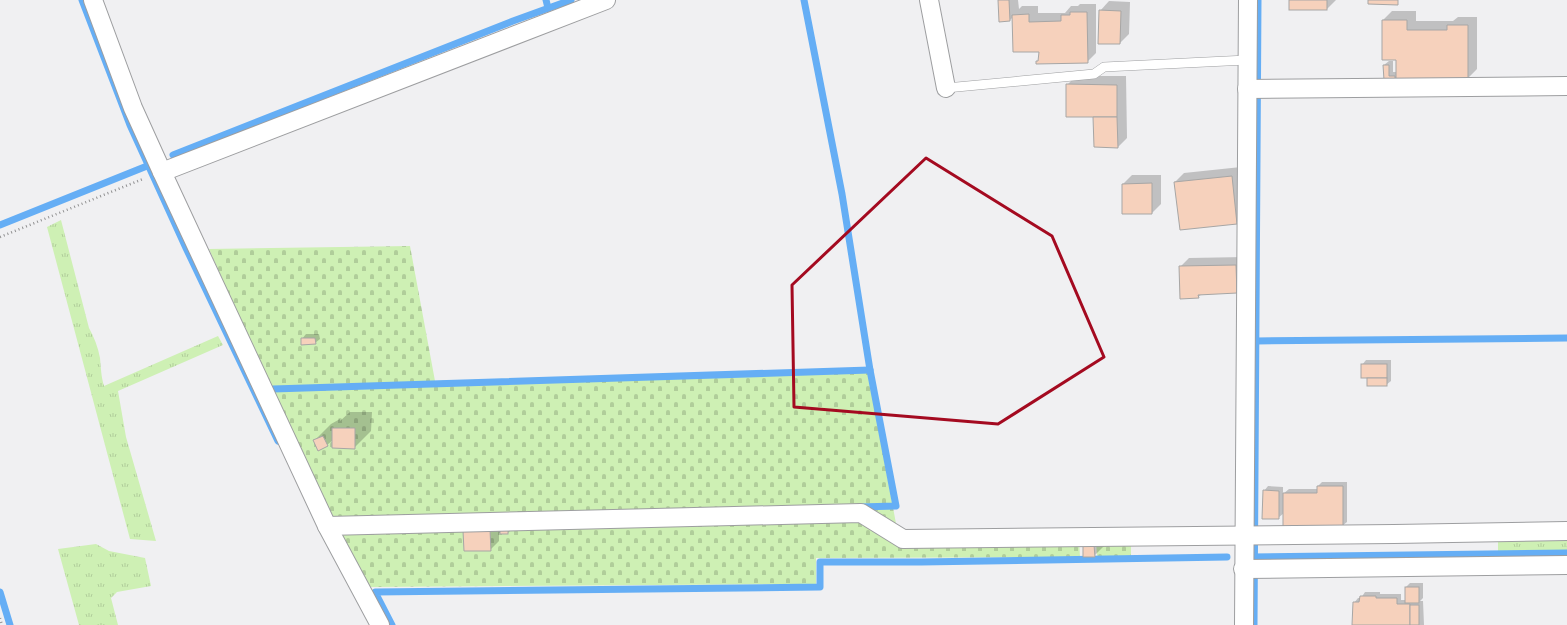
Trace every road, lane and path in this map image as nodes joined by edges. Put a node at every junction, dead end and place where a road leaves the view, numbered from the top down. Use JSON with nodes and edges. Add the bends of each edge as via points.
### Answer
{"nodes":[{"id":1,"x":93,"y":0,"type":"edge"},
{"id":2,"x":606,"y":0,"type":"edge"},
{"id":3,"x":928,"y":0,"type":"edge"},
{"id":4,"x":1248,"y":0,"type":"edge"},
{"id":5,"x":1247,"y":60,"type":"junction"},
{"id":6,"x":1567,"y":86,"type":"edge"},
{"id":7,"x":946,"y":88,"type":"joint"},
{"id":8,"x":1254,"y":89,"type":"junction"},
{"id":9,"x":154,"y":175,"type":"junction"},
{"id":10,"x":0,"y":237,"type":"edge"},
{"id":11,"x":327,"y":526,"type":"junction"},
{"id":12,"x":1567,"y":531,"type":"edge"},
{"id":13,"x":1251,"y":536,"type":"junction"},
{"id":14,"x":1567,"y":565,"type":"edge"},
{"id":15,"x":1251,"y":569,"type":"junction"},
{"id":16,"x":0,"y":618,"type":"edge"},
{"id":17,"x":2,"y":625,"type":"edge"},
{"id":18,"x":380,"y":625,"type":"edge"},
{"id":19,"x":1244,"y":625,"type":"edge"}],
"edges":[{"from":1,"to":9,"type":"street","via":[[133,108]]},
{"from":2,"to":9,"type":"street"},
{"from":3,"to":7,"type":"street"},
{"from":4,"to":5,"type":"street"},
{"from":5,"to":7,"type":"lane","via":[[1104,67],[1094,74]]},
{"from":5,"to":8,"type":"street"},
{"from":6,"to":8,"type":"street"},
{"from":8,"to":13,"type":"street"},
{"from":9,"to":10,"type":"path"},
{"from":9,"to":11,"type":"street"},
{"from":11,"to":13,"type":"street","via":[[861,513],[904,539]]},
{"from":11,"to":18,"type":"street"},
{"from":12,"to":13,"type":"street"},
{"from":13,"to":15,"type":"street"},
{"from":14,"to":15,"type":"street"},
{"from":15,"to":19,"type":"street"},
{"from":16,"to":17,"type":"path"}]}
